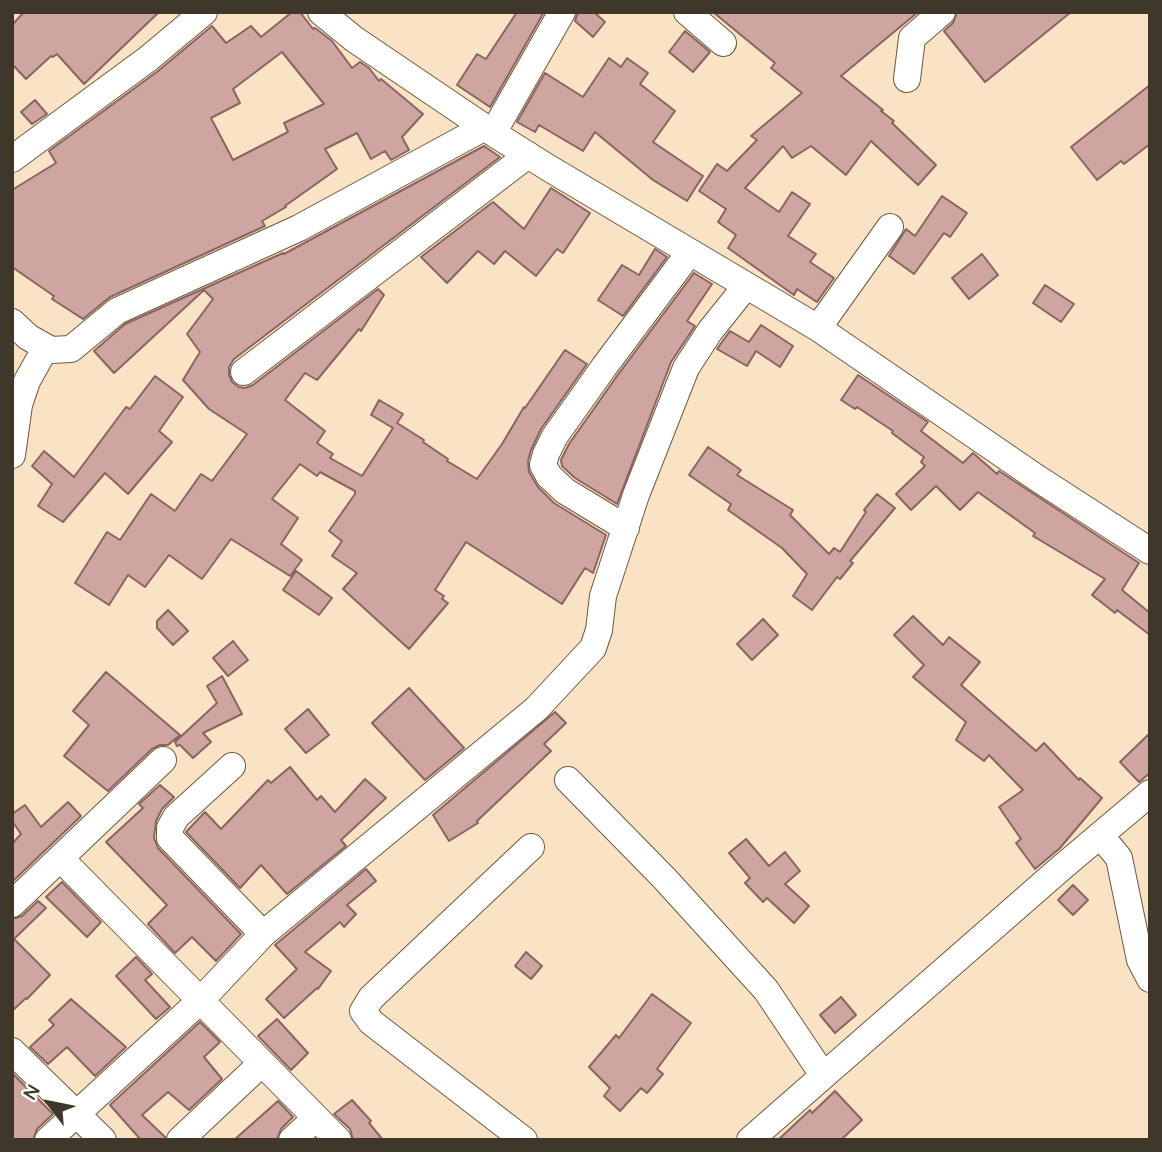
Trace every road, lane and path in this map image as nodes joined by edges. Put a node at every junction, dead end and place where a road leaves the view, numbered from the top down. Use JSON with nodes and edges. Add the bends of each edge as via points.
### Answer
{"nodes":[{"id":1,"x":204,"y":12,"type":"edge"},
{"id":2,"x":321,"y":12,"type":"edge"},
{"id":3,"x":562,"y":12,"type":"edge"},
{"id":4,"x":687,"y":12,"type":"edge"},
{"id":5,"x":942,"y":12,"type":"edge"},
{"id":6,"x":723,"y":43,"type":"dead end"},
{"id":7,"x":907,"y":79,"type":"dead end"},
{"id":8,"x":489,"y":130,"type":"junction"},
{"id":9,"x":528,"y":155,"type":"junction"},
{"id":10,"x":12,"y":159,"type":"edge"},
{"id":11,"x":890,"y":227,"type":"dead end"},
{"id":12,"x":690,"y":252,"type":"junction"},
{"id":13,"x":746,"y":286,"type":"junction"},
{"id":14,"x":12,"y":322,"type":"edge"},
{"id":15,"x":818,"y":328,"type":"junction"},
{"id":16,"x":46,"y":347,"type":"junction"},
{"id":17,"x":244,"y":372,"type":"dead end"},
{"id":18,"x":12,"y":455,"type":"edge"},
{"id":19,"x":626,"y":528,"type":"junction"},
{"id":20,"x":1150,"y":551,"type":"edge"},
{"id":21,"x":163,"y":760,"type":"dead end"},
{"id":22,"x":232,"y":766,"type":"dead end"},
{"id":23,"x":568,"y":780,"type":"dead end"},
{"id":24,"x":1150,"y":793,"type":"edge"},
{"id":25,"x":1100,"y":835,"type":"junction"},
{"id":26,"x":531,"y":846,"type":"dead end"},
{"id":27,"x":61,"y":859,"type":"junction"},
{"id":28,"x":12,"y":904,"type":"edge"},
{"id":29,"x":263,"y":934,"type":"junction"},
{"id":30,"x":1150,"y":979,"type":"edge"},
{"id":31,"x":201,"y":1000,"type":"junction"},
{"id":32,"x":12,"y":1051,"type":"edge"},
{"id":33,"x":262,"y":1063,"type":"junction"},
{"id":34,"x":823,"y":1075,"type":"junction"},
{"id":35,"x":76,"y":1112,"type":"junction"},
{"id":36,"x":316,"y":1118,"type":"junction"},
{"id":37,"x":48,"y":1140,"type":"edge"},
{"id":38,"x":103,"y":1140,"type":"edge"},
{"id":39,"x":180,"y":1140,"type":"edge"},
{"id":40,"x":292,"y":1140,"type":"edge"},
{"id":41,"x":338,"y":1140,"type":"edge"},
{"id":42,"x":524,"y":1140,"type":"edge"},
{"id":43,"x":750,"y":1140,"type":"edge"}],
"edges":[{"from":1,"to":10,"type":"street"},
{"from":2,"to":8,"type":"street"},
{"from":3,"to":8,"type":"street"},
{"from":4,"to":6,"type":"street"},
{"from":5,"to":7,"type":"street","via":[[912,38]]},
{"from":8,"to":9,"type":"street"},
{"from":8,"to":16,"type":"street","via":[[299,228],[117,311],[71,349]]},
{"from":9,"to":12,"type":"street"},
{"from":9,"to":17,"type":"street"},
{"from":11,"to":15,"type":"street"},
{"from":12,"to":13,"type":"street"},
{"from":12,"to":19,"type":"street","via":[[555,436],[543,465],[565,491]]},
{"from":13,"to":15,"type":"street"},
{"from":13,"to":19,"type":"street","via":[[687,369]]},
{"from":14,"to":16,"type":"street"},
{"from":15,"to":20,"type":"street"},
{"from":16,"to":18,"type":"street","via":[[19,405]]},
{"from":19,"to":29,"type":"street","via":[[603,596],[593,648],[575,670],[536,709]]},
{"from":21,"to":27,"type":"street"},
{"from":22,"to":29,"type":"street","via":[[176,817],[170,838]]},
{"from":23,"to":34,"type":"street","via":[[766,990]]},
{"from":24,"to":25,"type":"street"},
{"from":25,"to":30,"type":"street","via":[[1119,858],[1140,960]]},
{"from":25,"to":34,"type":"street"},
{"from":26,"to":42,"type":"street","via":[[371,998],[363,1011],[370,1022]]},
{"from":27,"to":28,"type":"street"},
{"from":27,"to":31,"type":"street"},
{"from":29,"to":31,"type":"street"},
{"from":31,"to":33,"type":"street"},
{"from":31,"to":35,"type":"street"},
{"from":32,"to":35,"type":"street"},
{"from":33,"to":36,"type":"street"},
{"from":33,"to":39,"type":"street"},
{"from":34,"to":43,"type":"street"},
{"from":35,"to":37,"type":"street"},
{"from":35,"to":38,"type":"street"},
{"from":36,"to":40,"type":"street"},
{"from":36,"to":41,"type":"street"}]}
